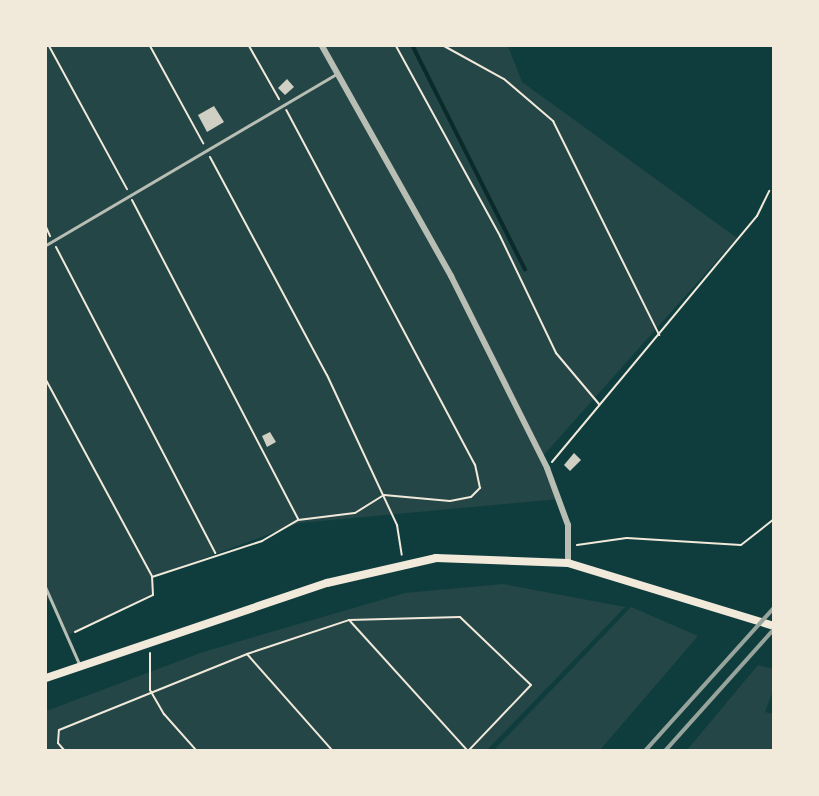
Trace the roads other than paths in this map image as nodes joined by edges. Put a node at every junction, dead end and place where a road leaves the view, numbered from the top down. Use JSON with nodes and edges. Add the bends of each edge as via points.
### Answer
{"nodes":[{"id":1,"x":322,"y":46,"type":"edge"},
{"id":2,"x":338,"y":73,"type":"junction"},
{"id":3,"x":46,"y":245,"type":"edge"},
{"id":4,"x":568,"y":563,"type":"junction"},
{"id":5,"x":46,"y":587,"type":"edge"},
{"id":6,"x":774,"y":626,"type":"edge"},
{"id":7,"x":80,"y":665,"type":"junction"},
{"id":8,"x":46,"y":678,"type":"edge"}],
"edges":[{"from":1,"to":2,"type":"street"},
{"from":2,"to":3,"type":"lane"},
{"from":2,"to":4,"type":"street","via":[[451,276],[547,468],[565,513]]},
{"from":4,"to":6,"type":"main road"},
{"from":4,"to":7,"type":"main road","via":[[478,557],[403,563],[327,583]]},
{"from":5,"to":7,"type":"lane"},
{"from":7,"to":8,"type":"main road"}]}
